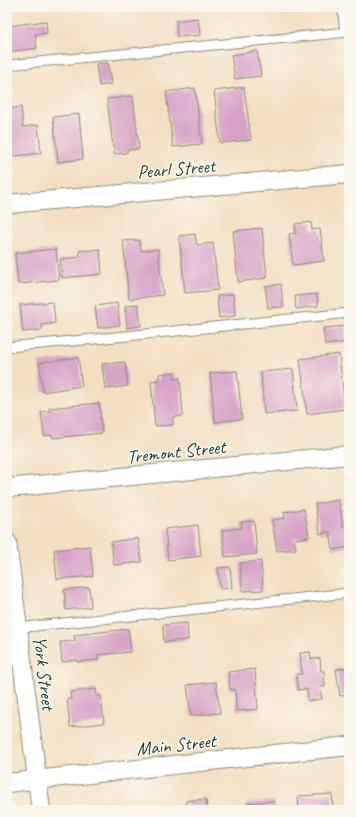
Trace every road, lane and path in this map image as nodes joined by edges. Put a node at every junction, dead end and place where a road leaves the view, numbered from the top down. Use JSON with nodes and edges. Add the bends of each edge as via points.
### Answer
{"nodes":[{"id":1,"x":346,"y":7,"type":"edge"},
{"id":2,"x":349,"y":28,"type":"edge"},
{"id":3,"x":349,"y":32,"type":"edge"},
{"id":4,"x":7,"y":65,"type":"edge"},
{"id":5,"x":349,"y":174,"type":"edge"},
{"id":6,"x":7,"y":204,"type":"edge"},
{"id":7,"x":349,"y":313,"type":"edge"},
{"id":8,"x":7,"y":347,"type":"edge"},
{"id":9,"x":349,"y":455,"type":"edge"},
{"id":10,"x":7,"y":488,"type":"edge"},
{"id":11,"x":7,"y":542,"type":"edge"},
{"id":12,"x":349,"y":593,"type":"edge"},
{"id":13,"x":13,"y":628,"type":"edge"},
{"id":14,"x":349,"y":746,"type":"edge"},
{"id":15,"x":38,"y":780,"type":"junction"},
{"id":16,"x":7,"y":783,"type":"edge"},
{"id":17,"x":41,"y":810,"type":"edge"}],
"edges":[{"from":1,"to":2,"type":"street"},
{"from":3,"to":4,"type":"lane"},
{"from":5,"to":6,"type":"street","name":"Pearl Street"},
{"from":7,"to":8,"type":"lane"},
{"from":9,"to":10,"type":"street","name":"Tremont Street"},
{"from":11,"to":13,"type":"street","name":"York Street"},
{"from":12,"to":13,"type":"lane"},
{"from":13,"to":15,"type":"street","name":"York Street"},
{"from":14,"to":15,"type":"street","name":"Main Street"},
{"from":15,"to":16,"type":"street","name":"Main Street"},
{"from":15,"to":17,"type":"street","name":"York Street"}]}
